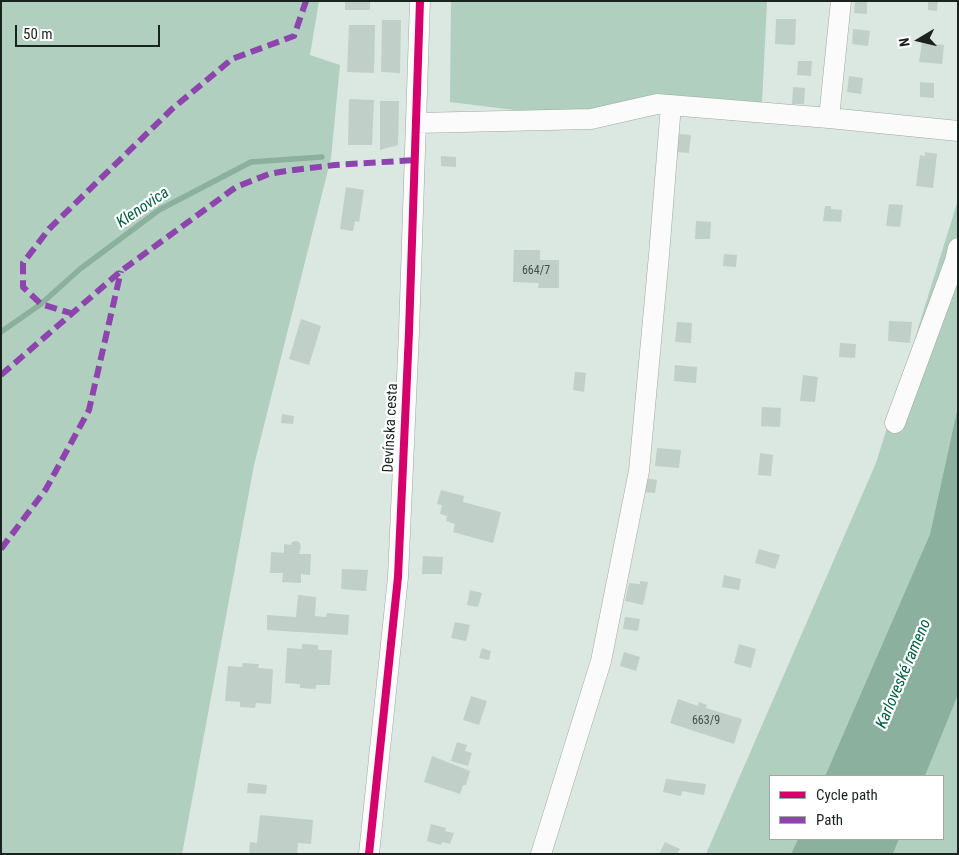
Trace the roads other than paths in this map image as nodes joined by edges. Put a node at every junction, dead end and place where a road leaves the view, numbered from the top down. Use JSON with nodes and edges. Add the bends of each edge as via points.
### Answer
{"nodes":[{"id":1,"x":420,"y":1,"type":"edge"},
{"id":2,"x":841,"y":1,"type":"edge"},
{"id":3,"x":671,"y":105,"type":"junction"},
{"id":4,"x":829,"y":118,"type":"junction"},
{"id":5,"x":417,"y":123,"type":"junction"},
{"id":6,"x":958,"y":132,"type":"edge"},
{"id":7,"x":958,"y":248,"type":"edge"},
{"id":8,"x":895,"y":423,"type":"dead end"},
{"id":9,"x":369,"y":854,"type":"edge"},
{"id":10,"x":541,"y":854,"type":"edge"}],
"edges":[{"from":1,"to":5,"type":"street","name":"Devínska cesta"},
{"from":2,"to":4,"type":"street"},
{"from":3,"to":4,"type":"street"},
{"from":3,"to":5,"type":"street","via":[[657,104],[591,119]]},
{"from":3,"to":10,"type":"street","via":[[639,471],[601,661]]},
{"from":4,"to":6,"type":"street"},
{"from":5,"to":9,"type":"street","name":"Devínska cesta","via":[[398,577]]},
{"from":7,"to":8,"type":"street"}]}
